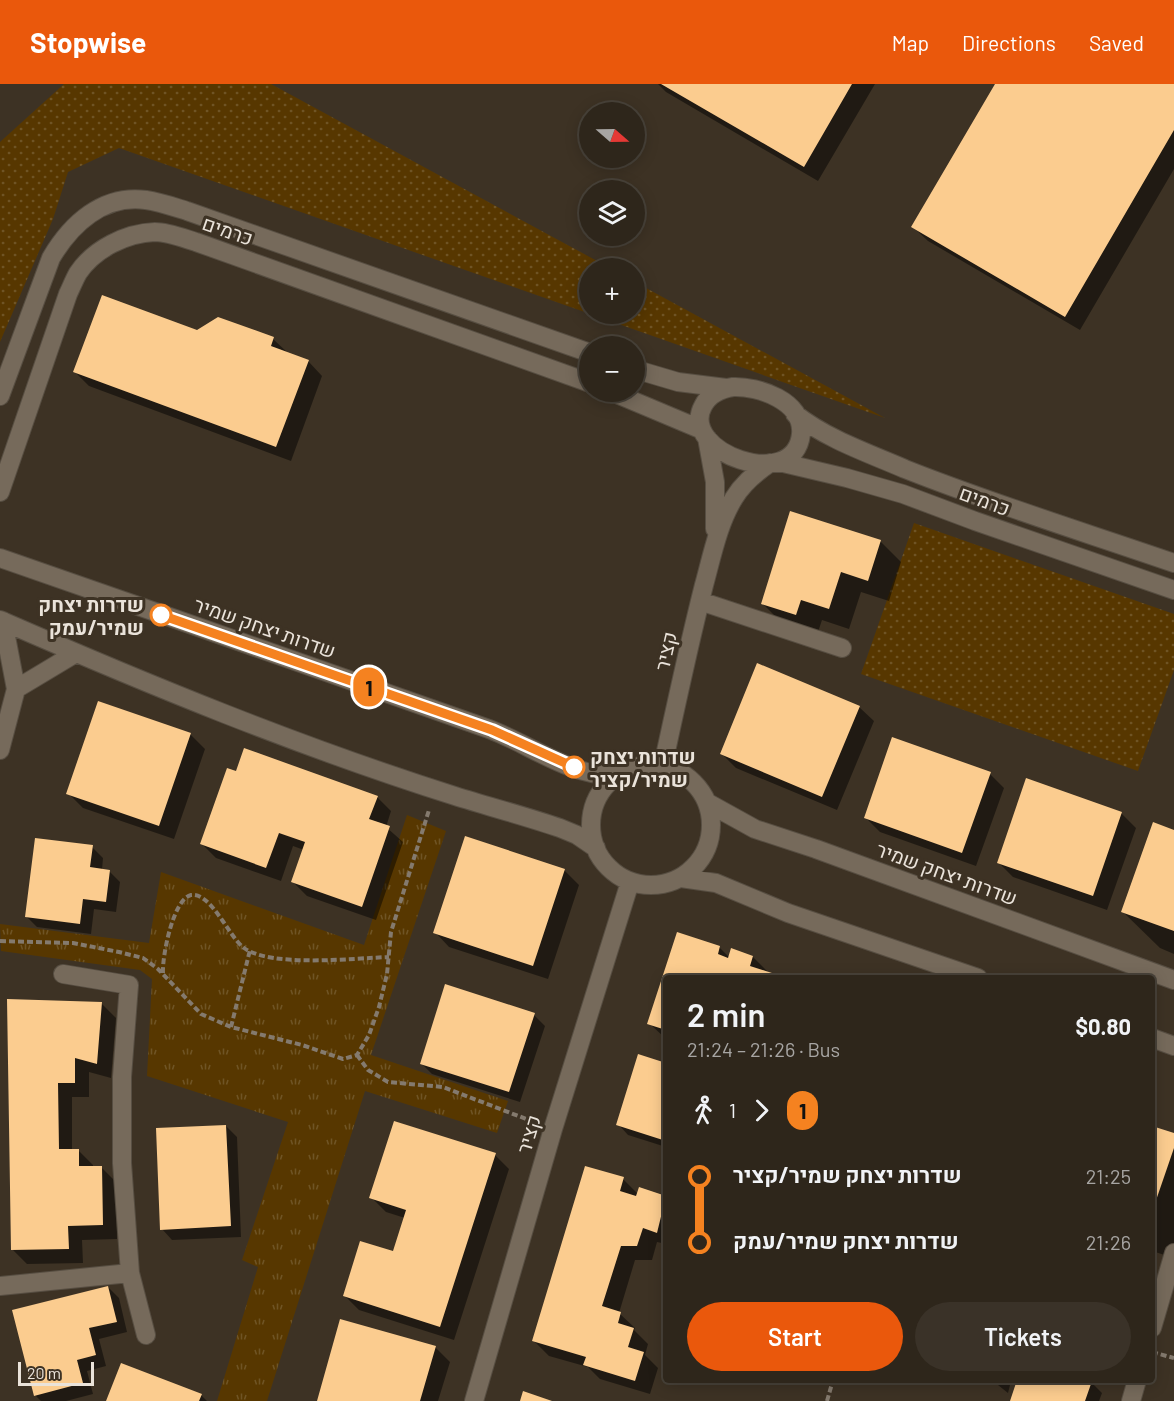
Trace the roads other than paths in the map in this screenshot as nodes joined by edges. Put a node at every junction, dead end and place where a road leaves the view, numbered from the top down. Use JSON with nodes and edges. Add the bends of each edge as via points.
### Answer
{"nodes":[{"id":1,"x":579,"y":349,"type":"edge"},
{"id":2,"x":645,"y":372,"type":"edge"},
{"id":3,"x":579,"y":379,"type":"edge"},
{"id":4,"x":726,"y":388,"type":"junction"},
{"id":5,"x":0,"y":396,"type":"edge"},
{"id":6,"x":634,"y":402,"type":"edge"},
{"id":7,"x":795,"y":414,"type":"junction"},
{"id":8,"x":704,"y":433,"type":"junction"},
{"id":9,"x":774,"y":463,"type":"junction"},
{"id":10,"x":0,"y":492,"type":"edge"},
{"id":11,"x":714,"y":549,"type":"junction"},
{"id":12,"x":0,"y":558,"type":"edge"},
{"id":13,"x":1174,"y":563,"type":"edge"},
{"id":14,"x":1174,"y":590,"type":"edge"},
{"id":15,"x":700,"y":600,"type":"junction"},
{"id":16,"x":1,"y":620,"type":"edge"},
{"id":17,"x":842,"y":648,"type":"dead end"},
{"id":18,"x":76,"y":653,"type":"junction"},
{"id":19,"x":16,"y":689,"type":"junction"},
{"id":20,"x":0,"y":750,"type":"edge"},
{"id":21,"x":663,"y":765,"type":"junction"},
{"id":22,"x":616,"y":776,"type":"junction"},
{"id":23,"x":708,"y":803,"type":"junction"},
{"id":24,"x":596,"y":848,"type":"junction"},
{"id":25,"x":681,"y":878,"type":"junction"},
{"id":26,"x":630,"y":882,"type":"junction"},
{"id":27,"x":63,"y":974,"type":"dead end"},
{"id":28,"x":969,"y":975,"type":"edge"},
{"id":29,"x":1174,"y":980,"type":"edge"},
{"id":30,"x":102,"y":992,"type":"dead end"},
{"id":31,"x":127,"y":1005,"type":"junction"},
{"id":32,"x":1155,"y":1039,"type":"edge"},
{"id":33,"x":1174,"y":1046,"type":"edge"},
{"id":34,"x":1174,"y":1253,"type":"edge"},
{"id":35,"x":130,"y":1273,"type":"junction"},
{"id":36,"x":0,"y":1286,"type":"edge"},
{"id":37,"x":1155,"y":1318,"type":"edge"},
{"id":38,"x":146,"y":1335,"type":"dead end"},
{"id":39,"x":1136,"y":1383,"type":"edge"},
{"id":40,"x":474,"y":1401,"type":"edge"},
{"id":41,"x":1131,"y":1401,"type":"edge"}],
"edges":[{"from":1,"to":5,"type":"street","name":"כרמים","via":[[187,211],[144,200],[120,201],[100,208],[63,238],[51,258]]},
{"from":2,"to":4,"type":"street","via":[[678,382]]},
{"from":3,"to":10,"type":"street","name":"כרמים","via":[[196,242],[156,232],[134,235],[111,244],[78,272]]},
{"from":4,"to":7,"type":"street","via":[[763,391]]},
{"from":4,"to":8,"type":"street","via":[[704,403],[699,417]]},
{"from":6,"to":8,"type":"street"},
{"from":7,"to":9,"type":"street","via":[[801,433],[799,442],[788,458]]},
{"from":7,"to":13,"type":"street","name":"כרמים","via":[[864,452],[941,483]]},
{"from":8,"to":9,"type":"street","via":[[732,457],[752,464]]},
{"from":8,"to":11,"type":"street","name":"קציר","via":[[715,482]]},
{"from":9,"to":11,"type":"street","name":"קציר","via":[[752,476],[733,500]]},
{"from":9,"to":14,"type":"street","name":"כרמים","via":[[903,494]]},
{"from":11,"to":15,"type":"street","name":"קציר"},
{"from":12,"to":22,"type":"street","name":"שדרות יצחק שמיר","via":[[492,730],[585,772]]},
{"from":15,"to":17,"type":"street"},
{"from":15,"to":21,"type":"street","name":"קציר"},
{"from":16,"to":18,"type":"street"},
{"from":16,"to":19,"type":"street"},
{"from":18,"to":19,"type":"street"},
{"from":18,"to":24,"type":"street","via":[[266,730],[436,790],[560,828]]},
{"from":19,"to":20,"type":"street"},
{"from":21,"to":22,"type":"street","via":[[646,764]]},
{"from":21,"to":23,"type":"street","via":[[682,772],[698,785]]},
{"from":22,"to":24,"type":"street","via":[[604,787],[591,817]]},
{"from":23,"to":25,"type":"street","via":[[711,837],[695,867]]},
{"from":23,"to":29,"type":"street","name":"שדרות יצחק שמיר","via":[[755,829]]},
{"from":24,"to":26,"type":"street","via":[[610,868]]},
{"from":25,"to":26,"type":"street","via":[[656,885]]},
{"from":25,"to":28,"type":"street","via":[[716,883],[788,913]]},
{"from":26,"to":40,"type":"street","name":"קציר"},
{"from":27,"to":31,"type":"street","via":[[129,985]]},
{"from":30,"to":31,"type":"street","via":[[113,993]]},
{"from":31,"to":35,"type":"street","via":[[122,1152]]},
{"from":32,"to":33,"type":"street"},
{"from":34,"to":37,"type":"street"},
{"from":35,"to":36,"type":"street"},
{"from":35,"to":38,"type":"street"},
{"from":39,"to":41,"type":"street"}]}
